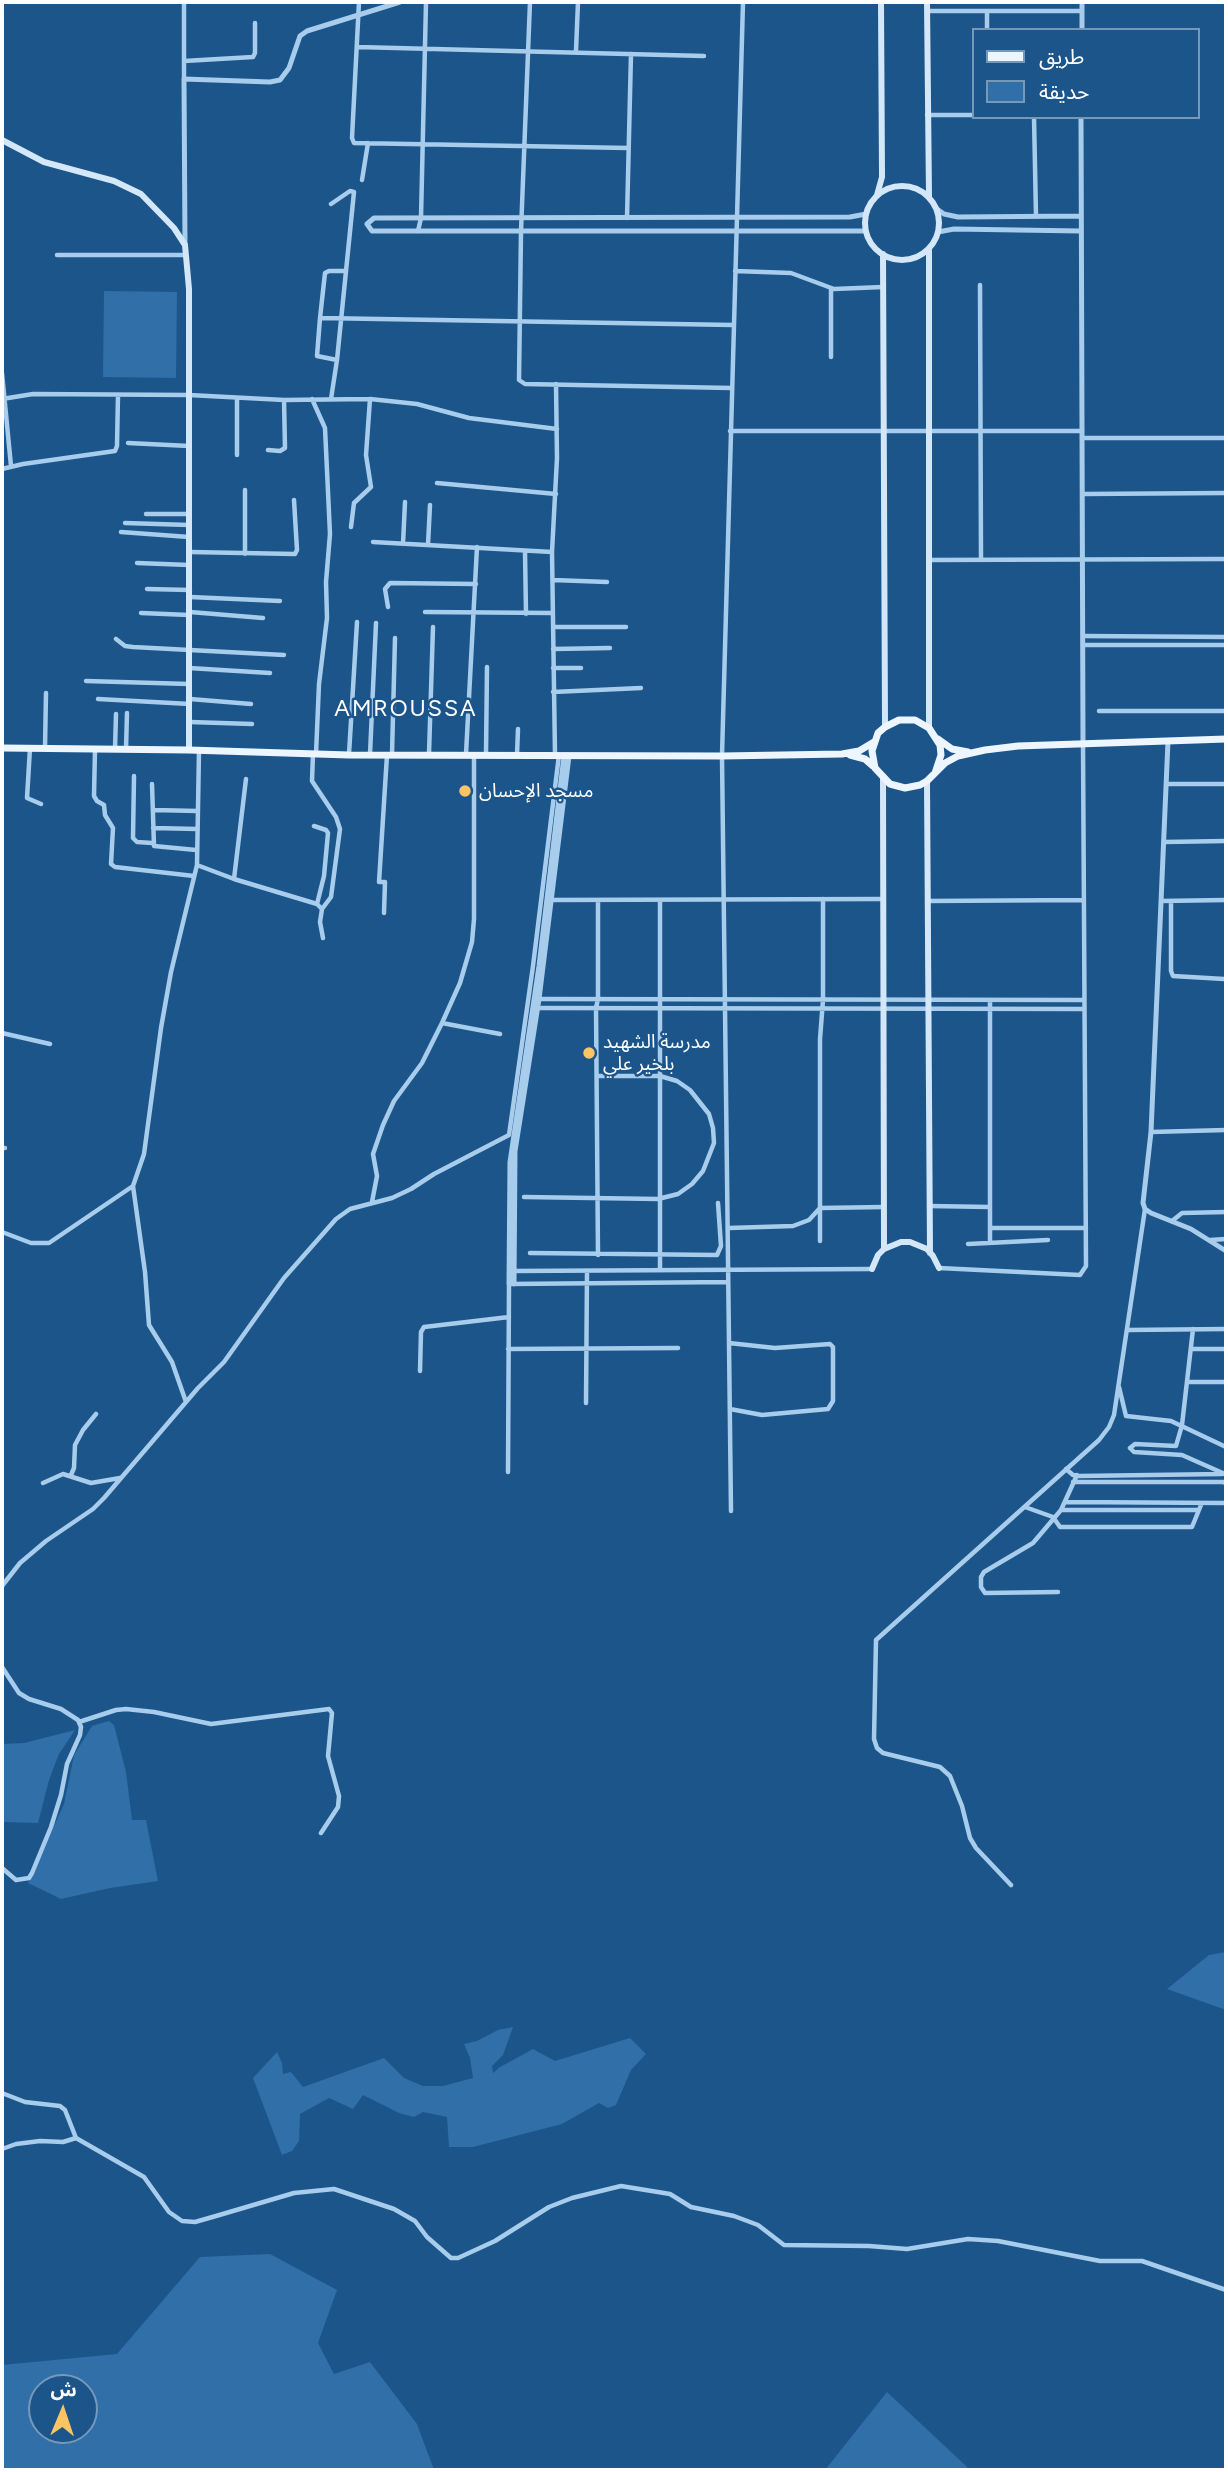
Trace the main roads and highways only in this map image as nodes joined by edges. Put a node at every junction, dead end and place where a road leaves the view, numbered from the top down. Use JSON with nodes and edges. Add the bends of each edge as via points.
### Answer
{"nodes":[{"id":1,"x":881,"y":2,"type":"edge"},
{"id":2,"x":927,"y":2,"type":"edge"},
{"id":3,"x":2,"y":140,"type":"edge"},
{"id":4,"x":876,"y":196,"type":"junction"},
{"id":5,"x":929,"y":197,"type":"junction"},
{"id":6,"x":929,"y":249,"type":"junction"},
{"id":7,"x":883,"y":254,"type":"junction"},
{"id":8,"x":885,"y":727,"type":"junction"},
{"id":9,"x":929,"y":728,"type":"junction"},
{"id":10,"x":936,"y":736,"type":"junction"},
{"id":11,"x":1226,"y":739,"type":"edge"},
{"id":12,"x":874,"y":742,"type":"junction"},
{"id":13,"x":2,"y":748,"type":"edge"},
{"id":14,"x":189,"y":750,"type":"junction"},
{"id":15,"x":972,"y":752,"type":"junction"},
{"id":16,"x":842,"y":754,"type":"junction"},
{"id":17,"x":875,"y":768,"type":"junction"},
{"id":18,"x":934,"y":773,"type":"junction"},
{"id":19,"x":883,"y":779,"type":"junction"},
{"id":20,"x":927,"y":781,"type":"junction"},
{"id":21,"x":884,"y":1249,"type":"junction"},
{"id":22,"x":930,"y":1253,"type":"junction"},
{"id":23,"x":939,"y":1268,"type":"road end"},
{"id":24,"x":872,"y":1269,"type":"road end"}],
"edges":[{"from":1,"to":4,"type":"main road","via":[[882,177]]},
{"from":2,"to":5,"type":"main road"},
{"from":3,"to":14,"type":"main road","via":[[44,162],[114,181],[141,194],[185,245]]},
{"from":4,"to":5,"type":"main road","via":[[903,186]]},
{"from":4,"to":7,"type":"main road","via":[[866,214],[866,231]]},
{"from":5,"to":6,"type":"main road","via":[[937,209],[938,232]]},
{"from":6,"to":7,"type":"main road","via":[[901,260]]},
{"from":6,"to":9,"type":"main road"},
{"from":7,"to":8,"type":"main road"},
{"from":8,"to":9,"type":"main road","via":[[907,719]]},
{"from":8,"to":12,"type":"main road"},
{"from":9,"to":10,"type":"main road"},
{"from":10,"to":15,"type":"main road","via":[[952,749]]},
{"from":10,"to":18,"type":"main road","via":[[941,755]]},
{"from":11,"to":15,"type":"main road"},
{"from":12,"to":16,"type":"main road"},
{"from":12,"to":17,"type":"main road"},
{"from":13,"to":14,"type":"main road"},
{"from":14,"to":16,"type":"main road","via":[[349,755]]},
{"from":15,"to":18,"type":"main road"},
{"from":16,"to":17,"type":"main road","via":[[865,759]]},
{"from":17,"to":19,"type":"main road"},
{"from":18,"to":20,"type":"main road"},
{"from":19,"to":20,"type":"main road","via":[[905,788]]},
{"from":19,"to":21,"type":"main road"},
{"from":20,"to":22,"type":"main road"},
{"from":21,"to":22,"type":"main road","via":[[910,1242]]},
{"from":21,"to":24,"type":"main road"},
{"from":22,"to":23,"type":"main road"}]}
